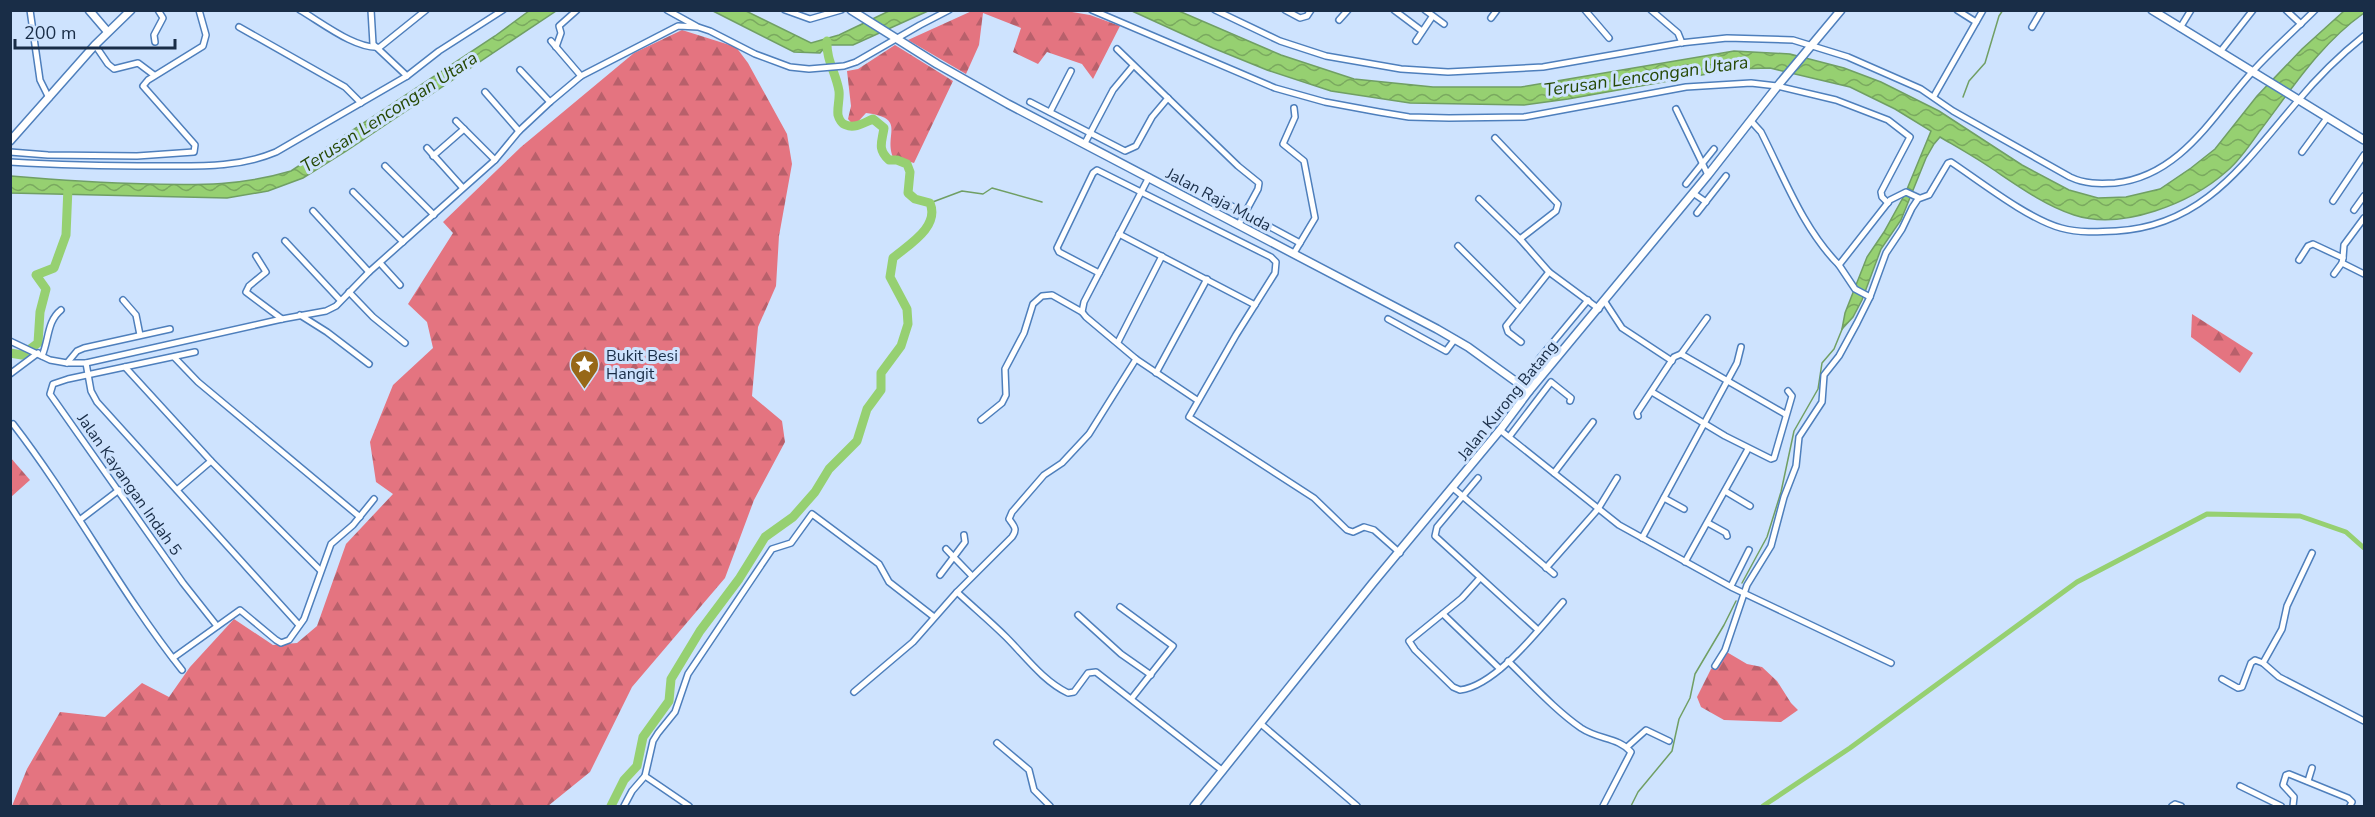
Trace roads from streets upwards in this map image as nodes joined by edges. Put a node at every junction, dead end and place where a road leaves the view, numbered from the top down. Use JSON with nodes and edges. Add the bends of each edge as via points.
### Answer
{"nodes":[{"id":1,"x":30,"y":10,"type":"edge"},
{"id":2,"x":89,"y":10,"type":"edge"},
{"id":3,"x":131,"y":10,"type":"edge"},
{"id":4,"x":158,"y":10,"type":"edge"},
{"id":5,"x":199,"y":10,"type":"edge"},
{"id":6,"x":300,"y":10,"type":"edge"},
{"id":7,"x":371,"y":10,"type":"edge"},
{"id":8,"x":426,"y":10,"type":"edge"},
{"id":9,"x":503,"y":10,"type":"edge"},
{"id":10,"x":577,"y":10,"type":"edge"},
{"id":11,"x":667,"y":10,"type":"edge"},
{"id":12,"x":785,"y":10,"type":"edge"},
{"id":13,"x":841,"y":10,"type":"edge"},
{"id":14,"x":851,"y":10,"type":"edge"},
{"id":15,"x":949,"y":10,"type":"edge"},
{"id":16,"x":1092,"y":10,"type":"edge"},
{"id":17,"x":1215,"y":10,"type":"edge"},
{"id":18,"x":1285,"y":10,"type":"edge"},
{"id":19,"x":1311,"y":10,"type":"edge"},
{"id":20,"x":1348,"y":10,"type":"edge"},
{"id":21,"x":1394,"y":10,"type":"edge"},
{"id":22,"x":1425,"y":10,"type":"edge"},
{"id":23,"x":1497,"y":10,"type":"edge"},
{"id":24,"x":1585,"y":10,"type":"edge"},
{"id":25,"x":1651,"y":10,"type":"edge"},
{"id":26,"x":1841,"y":10,"type":"edge"},
{"id":27,"x":1957,"y":10,"type":"edge"},
{"id":28,"x":1983,"y":10,"type":"edge"},
{"id":29,"x":2042,"y":10,"type":"edge"},
{"id":30,"x":2152,"y":10,"type":"edge"},
{"id":31,"x":2191,"y":10,"type":"edge"},
{"id":32,"x":2253,"y":10,"type":"edge"},
{"id":33,"x":2286,"y":10,"type":"edge"},
{"id":34,"x":2315,"y":10,"type":"edge"},
{"id":35,"x":1432,"y":16,"type":"junction"},
{"id":36,"x":1491,"y":18,"type":"dead end"},
{"id":37,"x":1339,"y":20,"type":"dead end"},
{"id":38,"x":1976,"y":22,"type":"junction"},
{"id":39,"x":1444,"y":24,"type":"dead end"},
{"id":40,"x":2301,"y":24,"type":"junction"},
{"id":41,"x":239,"y":27,"type":"dead end"},
{"id":42,"x":698,"y":27,"type":"junction"},
{"id":43,"x":2032,"y":27,"type":"dead end"},
{"id":44,"x":2180,"y":28,"type":"junction"},
{"id":45,"x":107,"y":31,"type":"junction"},
{"id":46,"x":1422,"y":31,"type":"junction"},
{"id":47,"x":2364,"y":36,"type":"edge"},
{"id":48,"x":894,"y":38,"type":"junction"},
{"id":49,"x":1609,"y":38,"type":"dead end"},
{"id":50,"x":551,"y":40,"type":"dead end"},
{"id":51,"x":1416,"y":41,"type":"dead end"},
{"id":52,"x":155,"y":42,"type":"dead end"},
{"id":53,"x":1682,"y":43,"type":"junction"},
{"id":54,"x":1812,"y":44,"type":"junction"},
{"id":55,"x":95,"y":45,"type":"junction"},
{"id":56,"x":556,"y":47,"type":"junction"},
{"id":57,"x":376,"y":48,"type":"junction"},
{"id":58,"x":1117,"y":49,"type":"dead end"},
{"id":59,"x":2220,"y":52,"type":"junction"},
{"id":60,"x":1133,"y":66,"type":"junction"},
{"id":61,"x":520,"y":69,"type":"dead end"},
{"id":62,"x":2253,"y":71,"type":"junction"},
{"id":63,"x":1071,"y":72,"type":"dead end"},
{"id":64,"x":154,"y":75,"type":"junction"},
{"id":65,"x":407,"y":76,"type":"junction"},
{"id":66,"x":581,"y":76,"type":"junction"},
{"id":67,"x":1779,"y":84,"type":"junction"},
{"id":68,"x":485,"y":92,"type":"dead end"},
{"id":69,"x":1934,"y":96,"type":"junction"},
{"id":70,"x":49,"y":98,"type":"junction"},
{"id":71,"x":1168,"y":98,"type":"junction"},
{"id":72,"x":2297,"y":100,"type":"junction"},
{"id":73,"x":550,"y":102,"type":"junction"},
{"id":74,"x":1030,"y":102,"type":"dead end"},
{"id":75,"x":361,"y":103,"type":"junction"},
{"id":76,"x":1294,"y":108,"type":"dead end"},
{"id":77,"x":1676,"y":109,"type":"dead end"},
{"id":78,"x":1050,"y":112,"type":"junction"},
{"id":79,"x":2327,"y":118,"type":"junction"},
{"id":80,"x":1750,"y":121,"type":"junction"},
{"id":81,"x":456,"y":122,"type":"dead end"},
{"id":82,"x":464,"y":129,"type":"junction"},
{"id":83,"x":519,"y":131,"type":"junction"},
{"id":84,"x":1090,"y":134,"type":"junction"},
{"id":85,"x":1495,"y":138,"type":"dead end"},
{"id":86,"x":2364,"y":140,"type":"edge"},
{"id":87,"x":10,"y":141,"type":"edge"},
{"id":88,"x":1084,"y":143,"type":"junction"},
{"id":89,"x":427,"y":148,"type":"dead end"},
{"id":90,"x":1714,"y":149,"type":"dead end"},
{"id":91,"x":10,"y":152,"type":"edge"},
{"id":92,"x":2302,"y":152,"type":"dead end"},
{"id":93,"x":433,"y":156,"type":"junction"},
{"id":94,"x":2363,"y":158,"type":"edge"},
{"id":95,"x":495,"y":160,"type":"junction"},
{"id":96,"x":10,"y":162,"type":"edge"},
{"id":97,"x":1703,"y":163,"type":"junction"},
{"id":98,"x":385,"y":166,"type":"dead end"},
{"id":99,"x":1708,"y":175,"type":"junction"},
{"id":100,"x":1726,"y":176,"type":"dead end"},
{"id":101,"x":1149,"y":177,"type":"junction"},
{"id":102,"x":1686,"y":184,"type":"dead end"},
{"id":103,"x":462,"y":187,"type":"junction"},
{"id":104,"x":1142,"y":191,"type":"junction"},
{"id":105,"x":353,"y":192,"type":"dead end"},
{"id":106,"x":1693,"y":193,"type":"junction"},
{"id":107,"x":2364,"y":196,"type":"edge"},
{"id":108,"x":1916,"y":197,"type":"junction"},
{"id":109,"x":1479,"y":199,"type":"dead end"},
{"id":110,"x":2333,"y":201,"type":"dead end"},
{"id":111,"x":1706,"y":202,"type":"junction"},
{"id":112,"x":1226,"y":203,"type":"dead end"},
{"id":113,"x":1888,"y":203,"type":"junction"},
{"id":114,"x":2354,"y":210,"type":"dead end"},
{"id":115,"x":313,"y":212,"type":"dead end"},
{"id":116,"x":1697,"y":213,"type":"dead end"},
{"id":117,"x":1245,"y":214,"type":"junction"},
{"id":118,"x":434,"y":215,"type":"junction"},
{"id":119,"x":2364,"y":218,"type":"edge"},
{"id":120,"x":1239,"y":224,"type":"junction"},
{"id":121,"x":1119,"y":234,"type":"junction"},
{"id":122,"x":1520,"y":238,"type":"junction"},
{"id":123,"x":285,"y":241,"type":"dead end"},
{"id":124,"x":403,"y":242,"type":"junction"},
{"id":125,"x":1300,"y":243,"type":"junction"},
{"id":126,"x":1458,"y":246,"type":"dead end"},
{"id":127,"x":1294,"y":253,"type":"junction"},
{"id":128,"x":256,"y":256,"type":"dead end"},
{"id":129,"x":1162,"y":256,"type":"junction"},
{"id":130,"x":2298,"y":260,"type":"dead end"},
{"id":131,"x":2342,"y":260,"type":"junction"},
{"id":132,"x":380,"y":263,"type":"junction"},
{"id":133,"x":1839,"y":265,"type":"junction"},
{"id":134,"x":369,"y":272,"type":"junction"},
{"id":135,"x":1550,"y":272,"type":"junction"},
{"id":136,"x":1099,"y":273,"type":"junction"},
{"id":137,"x":2334,"y":274,"type":"dead end"},
{"id":138,"x":2364,"y":274,"type":"edge"},
{"id":139,"x":1207,"y":279,"type":"junction"},
{"id":140,"x":400,"y":285,"type":"dead end"},
{"id":141,"x":349,"y":292,"type":"junction"},
{"id":142,"x":1868,"y":296,"type":"junction"},
{"id":143,"x":123,"y":300,"type":"dead end"},
{"id":144,"x":340,"y":300,"type":"junction"},
{"id":145,"x":1588,"y":300,"type":"junction"},
{"id":146,"x":1605,"y":302,"type":"junction"},
{"id":147,"x":1255,"y":305,"type":"junction"},
{"id":148,"x":1520,"y":308,"type":"junction"},
{"id":149,"x":1599,"y":309,"type":"junction"},
{"id":150,"x":61,"y":310,"type":"dead end"},
{"id":151,"x":1082,"y":312,"type":"junction"},
{"id":152,"x":300,"y":315,"type":"junction"},
{"id":153,"x":1707,"y":318,"type":"dead end"},
{"id":154,"x":282,"y":319,"type":"junction"},
{"id":155,"x":1388,"y":319,"type":"dead end"},
{"id":156,"x":170,"y":329,"type":"dead end"},
{"id":157,"x":140,"y":335,"type":"junction"},
{"id":158,"x":1455,"y":339,"type":"junction"},
{"id":159,"x":10,"y":340,"type":"edge"},
{"id":160,"x":1118,"y":342,"type":"junction"},
{"id":161,"x":1521,"y":342,"type":"dead end"},
{"id":162,"x":405,"y":343,"type":"dead end"},
{"id":163,"x":1741,"y":347,"type":"dead end"},
{"id":164,"x":195,"y":352,"type":"dead end"},
{"id":165,"x":38,"y":353,"type":"junction"},
{"id":166,"x":1681,"y":354,"type":"junction"},
{"id":167,"x":174,"y":357,"type":"junction"},
{"id":168,"x":1136,"y":359,"type":"junction"},
{"id":169,"x":1539,"y":359,"type":"dead end"},
{"id":170,"x":1672,"y":361,"type":"junction"},
{"id":171,"x":67,"y":363,"type":"junction"},
{"id":172,"x":86,"y":363,"type":"junction"},
{"id":173,"x":369,"y":364,"type":"dead end"},
{"id":174,"x":125,"y":367,"type":"junction"},
{"id":175,"x":1156,"y":373,"type":"junction"},
{"id":176,"x":10,"y":374,"type":"edge"},
{"id":177,"x":87,"y":375,"type":"junction"},
{"id":178,"x":1727,"y":381,"type":"junction"},
{"id":179,"x":1788,"y":391,"type":"dead end"},
{"id":180,"x":1529,"y":392,"type":"junction"},
{"id":181,"x":1652,"y":392,"type":"junction"},
{"id":182,"x":1197,"y":400,"type":"junction"},
{"id":183,"x":1570,"y":401,"type":"dead end"},
{"id":184,"x":1785,"y":414,"type":"junction"},
{"id":185,"x":1638,"y":416,"type":"dead end"},
{"id":186,"x":981,"y":420,"type":"dead end"},
{"id":187,"x":1593,"y":422,"type":"dead end"},
{"id":188,"x":13,"y":424,"type":"dead end"},
{"id":189,"x":1704,"y":424,"type":"junction"},
{"id":190,"x":1500,"y":430,"type":"junction"},
{"id":191,"x":1509,"y":436,"type":"junction"},
{"id":192,"x":1748,"y":449,"type":"junction"},
{"id":193,"x":211,"y":461,"type":"junction"},
{"id":194,"x":1554,"y":473,"type":"junction"},
{"id":195,"x":1478,"y":478,"type":"dead end"},
{"id":196,"x":1617,"y":478,"type":"dead end"},
{"id":197,"x":1453,"y":488,"type":"junction"},
{"id":198,"x":119,"y":490,"type":"junction"},
{"id":199,"x":177,"y":490,"type":"junction"},
{"id":200,"x":1725,"y":491,"type":"junction"},
{"id":201,"x":1463,"y":495,"type":"junction"},
{"id":202,"x":1664,"y":498,"type":"junction"},
{"id":203,"x":374,"y":499,"type":"dead end"},
{"id":204,"x":1750,"y":506,"type":"dead end"},
{"id":205,"x":1598,"y":509,"type":"junction"},
{"id":206,"x":1684,"y":509,"type":"dead end"},
{"id":207,"x":360,"y":517,"type":"junction"},
{"id":208,"x":81,"y":519,"type":"junction"},
{"id":209,"x":1708,"y":523,"type":"junction"},
{"id":210,"x":964,"y":535,"type":"dead end"},
{"id":211,"x":1727,"y":536,"type":"dead end"},
{"id":212,"x":1642,"y":538,"type":"junction"},
{"id":213,"x":946,"y":549,"type":"dead end"},
{"id":214,"x":1749,"y":550,"type":"dead end"},
{"id":215,"x":1400,"y":553,"type":"junction"},
{"id":216,"x":2312,"y":553,"type":"dead end"},
{"id":217,"x":954,"y":558,"type":"junction"},
{"id":218,"x":1686,"y":562,"type":"junction"},
{"id":219,"x":1546,"y":568,"type":"junction"},
{"id":220,"x":320,"y":570,"type":"junction"},
{"id":221,"x":940,"y":574,"type":"dead end"},
{"id":222,"x":1554,"y":574,"type":"dead end"},
{"id":223,"x":972,"y":576,"type":"junction"},
{"id":224,"x":1479,"y":578,"type":"junction"},
{"id":225,"x":1731,"y":586,"type":"junction"},
{"id":226,"x":957,"y":592,"type":"junction"},
{"id":227,"x":1745,"y":593,"type":"junction"},
{"id":228,"x":1563,"y":602,"type":"dead end"},
{"id":229,"x":1120,"y":607,"type":"dead end"},
{"id":230,"x":1443,"y":614,"type":"junction"},
{"id":231,"x":1078,"y":615,"type":"dead end"},
{"id":232,"x":934,"y":617,"type":"junction"},
{"id":233,"x":299,"y":625,"type":"junction"},
{"id":234,"x":217,"y":626,"type":"junction"},
{"id":235,"x":1538,"y":630,"type":"junction"},
{"id":236,"x":172,"y":658,"type":"junction"},
{"id":237,"x":1508,"y":661,"type":"junction"},
{"id":238,"x":1891,"y":663,"type":"dead end"},
{"id":239,"x":2263,"y":663,"type":"junction"},
{"id":240,"x":1715,"y":666,"type":"dead end"},
{"id":241,"x":1500,"y":669,"type":"junction"},
{"id":242,"x":182,"y":670,"type":"dead end"},
{"id":243,"x":1151,"y":675,"type":"junction"},
{"id":244,"x":2222,"y":679,"type":"dead end"},
{"id":245,"x":854,"y":692,"type":"dead end"},
{"id":246,"x":1132,"y":698,"type":"junction"},
{"id":247,"x":2364,"y":722,"type":"edge"},
{"id":248,"x":1261,"y":724,"type":"junction"},
{"id":249,"x":1669,"y":741,"type":"dead end"},
{"id":250,"x":997,"y":742,"type":"dead end"},
{"id":251,"x":1627,"y":747,"type":"junction"},
{"id":252,"x":2312,"y":768,"type":"dead end"},
{"id":253,"x":1223,"y":771,"type":"junction"},
{"id":254,"x":645,"y":776,"type":"junction"},
{"id":255,"x":2307,"y":781,"type":"junction"},
{"id":256,"x":2240,"y":786,"type":"dead end"},
{"id":257,"x":624,"y":807,"type":"edge"},
{"id":258,"x":689,"y":807,"type":"edge"},
{"id":259,"x":1050,"y":807,"type":"edge"},
{"id":260,"x":1194,"y":807,"type":"edge"},
{"id":261,"x":1357,"y":807,"type":"edge"},
{"id":262,"x":1603,"y":807,"type":"edge"},
{"id":263,"x":2172,"y":807,"type":"edge"},
{"id":264,"x":2181,"y":807,"type":"edge"},
{"id":265,"x":2281,"y":807,"type":"edge"},
{"id":266,"x":2293,"y":807,"type":"edge"},
{"id":267,"x":2350,"y":807,"type":"edge"}],
"edges":[{"from":1,"to":70,"type":"street","via":[[40,80]]},
{"from":2,"to":45,"type":"street"},
{"from":3,"to":45,"type":"street"},
{"from":4,"to":52,"type":"street","via":[[163,18],[154,35]]},
{"from":5,"to":64,"type":"street","via":[[206,35],[203,46]]},
{"from":6,"to":57,"type":"street","via":[[362,46]]},
{"from":7,"to":57,"type":"street"},
{"from":8,"to":57,"type":"street"},
{"from":9,"to":65,"type":"street"},
{"from":10,"to":56,"type":"street","via":[[559,26]]},
{"from":11,"to":42,"type":"street"},
{"from":12,"to":13,"type":"street","via":[[810,19]]},
{"from":14,"to":48,"type":"street","name":"Jalan Raja Muda"},
{"from":15,"to":48,"type":"street"},
{"from":16,"to":67,"type":"street","via":[[1275,88],[1324,102],[1409,117],[1524,117],[1686,87]]},
{"from":17,"to":53,"type":"street","via":[[1297,48],[1401,69],[1477,72],[1543,68]]},
{"from":18,"to":19,"type":"street","via":[[1300,18]]},
{"from":20,"to":37,"type":"street"},
{"from":21,"to":46,"type":"street"},
{"from":22,"to":35,"type":"street"},
{"from":23,"to":36,"type":"street"},
{"from":24,"to":49,"type":"street"},
{"from":25,"to":53,"type":"street","via":[[1678,33]]},
{"from":26,"to":54,"type":"street","name":"Jalan Kurong Batang"},
{"from":27,"to":38,"type":"street"},
{"from":28,"to":38,"type":"street"},
{"from":29,"to":43,"type":"street"},
{"from":30,"to":44,"type":"street"},
{"from":31,"to":44,"type":"street"},
{"from":32,"to":59,"type":"street"},
{"from":33,"to":40,"type":"street"},
{"from":34,"to":40,"type":"street"},
{"from":35,"to":39,"type":"street"},
{"from":35,"to":46,"type":"street"},
{"from":38,"to":69,"type":"street"},
{"from":40,"to":62,"type":"street"},
{"from":41,"to":75,"type":"street","via":[[345,87]]},
{"from":42,"to":48,"type":"street","via":[[755,54],[804,69],[844,66]]},
{"from":42,"to":66,"type":"street","via":[[678,27]]},
{"from":44,"to":59,"type":"street"},
{"from":45,"to":55,"type":"street"},
{"from":46,"to":51,"type":"street"},
{"from":47,"to":72,"type":"street"},
{"from":48,"to":88,"type":"street","name":"Jalan Raja Muda"},
{"from":50,"to":56,"type":"street"},
{"from":53,"to":54,"type":"street","via":[[1765,38]]},
{"from":54,"to":67,"type":"street","name":"Jalan Kurong Batang"},
{"from":54,"to":69,"type":"street"},
{"from":55,"to":64,"type":"street","via":[[114,69],[138,63]]},
{"from":55,"to":70,"type":"street"},
{"from":56,"to":66,"type":"street"},
{"from":57,"to":65,"type":"street"},
{"from":58,"to":60,"type":"street"},
{"from":59,"to":62,"type":"street"},
{"from":60,"to":71,"type":"street"},
{"from":60,"to":84,"type":"street","via":[[1113,90]]},
{"from":61,"to":73,"type":"street"},
{"from":62,"to":69,"type":"street","via":[[2210,125],[2178,155],[2144,175],[2111,183],[2084,183],[2070,177],[1953,111]]},
{"from":62,"to":72,"type":"street"},
{"from":63,"to":78,"type":"street"},
{"from":64,"to":91,"type":"street","via":[[143,88],[195,145],[194,152],[137,156]]},
{"from":65,"to":75,"type":"street"},
{"from":66,"to":73,"type":"street"},
{"from":67,"to":80,"type":"street","name":"Jalan Kurong Batang"},
{"from":67,"to":113,"type":"street","via":[[1888,120],[1910,136],[1881,192]]},
{"from":68,"to":83,"type":"street"},
{"from":70,"to":87,"type":"street"},
{"from":71,"to":84,"type":"street","via":[[1131,150],[1122,150]]},
{"from":71,"to":117,"type":"street","via":[[1259,183]]},
{"from":72,"to":79,"type":"street"},
{"from":72,"to":108,"type":"street","via":[[2224,186],[2185,212],[2151,225],[2097,232],[2061,228],[2028,213],[1950,162],[1929,195]]},
{"from":73,"to":83,"type":"street"},
{"from":74,"to":78,"type":"street"},
{"from":75,"to":96,"type":"street","via":[[276,152],[249,162],[220,166],[89,167]]},
{"from":76,"to":125,"type":"street","via":[[1295,117],[1283,144],[1304,161],[1315,218]]},
{"from":77,"to":97,"type":"street"},
{"from":78,"to":84,"type":"street"},
{"from":79,"to":86,"type":"street"},
{"from":79,"to":92,"type":"street"},
{"from":80,"to":99,"type":"street","name":"Jalan Kurong Batang"},
{"from":80,"to":133,"type":"street","via":[[1761,132],[1807,224]]},
{"from":81,"to":82,"type":"street"},
{"from":82,"to":93,"type":"street"},
{"from":82,"to":95,"type":"street"},
{"from":83,"to":95,"type":"street"},
{"from":84,"to":88,"type":"street"},
{"from":85,"to":122,"type":"street","via":[[1558,204],[1556,211]]},
{"from":88,"to":101,"type":"street","name":"Jalan Raja Muda"},
{"from":89,"to":93,"type":"street"},
{"from":90,"to":97,"type":"street"},
{"from":93,"to":103,"type":"street"},
{"from":94,"to":110,"type":"street"},
{"from":95,"to":103,"type":"street"},
{"from":97,"to":99,"type":"street"},
{"from":97,"to":102,"type":"street"},
{"from":98,"to":118,"type":"street"},
{"from":99,"to":106,"type":"street","name":"Jalan Kurong Batang"},
{"from":100,"to":111,"type":"street"},
{"from":101,"to":104,"type":"street"},
{"from":101,"to":120,"type":"street","name":"Jalan Raja Muda"},
{"from":103,"to":118,"type":"street"},
{"from":104,"to":121,"type":"street"},
{"from":104,"to":136,"type":"street","via":[[1100,170],[1093,173],[1057,248]]},
{"from":104,"to":147,"type":"street","via":[[1274,260],[1275,273]]},
{"from":105,"to":124,"type":"street"},
{"from":106,"to":111,"type":"street"},
{"from":106,"to":146,"type":"street","name":"Jalan Kurong Batang"},
{"from":107,"to":114,"type":"street"},
{"from":108,"to":113,"type":"street","via":[[1905,192]]},
{"from":108,"to":142,"type":"street"},
{"from":109,"to":122,"type":"street"},
{"from":111,"to":116,"type":"street"},
{"from":112,"to":117,"type":"street"},
{"from":113,"to":133,"type":"street"},
{"from":115,"to":134,"type":"street"},
{"from":117,"to":120,"type":"street"},
{"from":117,"to":125,"type":"street"},
{"from":118,"to":124,"type":"street"},
{"from":119,"to":131,"type":"street","via":[[2343,245]]},
{"from":120,"to":127,"type":"street","name":"Jalan Raja Muda"},
{"from":121,"to":129,"type":"street"},
{"from":121,"to":136,"type":"street"},
{"from":122,"to":135,"type":"street"},
{"from":123,"to":144,"type":"street"},
{"from":124,"to":132,"type":"street"},
{"from":125,"to":127,"type":"street"},
{"from":126,"to":148,"type":"street"},
{"from":127,"to":158,"type":"street","name":"Jalan Raja Muda"},
{"from":128,"to":154,"type":"street","via":[[266,272],[246,292]]},
{"from":129,"to":139,"type":"street"},
{"from":129,"to":160,"type":"street"},
{"from":130,"to":131,"type":"street","via":[[2313,244]]},
{"from":131,"to":137,"type":"street"},
{"from":131,"to":138,"type":"street"},
{"from":132,"to":134,"type":"street"},
{"from":132,"to":140,"type":"street"},
{"from":133,"to":142,"type":"street","via":[[1855,290]]},
{"from":134,"to":141,"type":"street"},
{"from":135,"to":145,"type":"street"},
{"from":135,"to":148,"type":"street"},
{"from":136,"to":151,"type":"street"},
{"from":139,"to":147,"type":"street"},
{"from":139,"to":175,"type":"street"},
{"from":141,"to":144,"type":"street"},
{"from":141,"to":162,"type":"street"},
{"from":142,"to":227,"type":"street","via":[[1839,356],[1824,375],[1822,402],[1799,437],[1796,466],[1771,546]]},
{"from":143,"to":157,"type":"street","via":[[136,315]]},
{"from":144,"to":152,"type":"street","via":[[326,311]]},
{"from":145,"to":149,"type":"street"},
{"from":145,"to":169,"type":"street"},
{"from":146,"to":149,"type":"street","name":"Jalan Kurong Batang"},
{"from":146,"to":170,"type":"street","via":[[1622,328]]},
{"from":147,"to":182,"type":"street"},
{"from":148,"to":161,"type":"street","via":[[1506,326]]},
{"from":149,"to":180,"type":"street","name":"Jalan Kurong Batang"},
{"from":150,"to":165,"type":"street","via":[[51,320],[48,340]]},
{"from":151,"to":160,"type":"street"},
{"from":151,"to":186,"type":"street","via":[[1052,295],[1042,296],[1033,304],[1024,333],[1005,369],[1006,395]]},
{"from":152,"to":154,"type":"street"},
{"from":152,"to":173,"type":"street"},
{"from":153,"to":166,"type":"street"},
{"from":154,"to":172,"type":"street"},
{"from":155,"to":158,"type":"street","via":[[1446,351]]},
{"from":156,"to":157,"type":"street"},
{"from":157,"to":171,"type":"street","via":[[84,348]]},
{"from":158,"to":180,"type":"street","name":"Jalan Raja Muda"},
{"from":159,"to":165,"type":"street"},
{"from":160,"to":168,"type":"street"},
{"from":163,"to":178,"type":"street"},
{"from":164,"to":167,"type":"street"},
{"from":165,"to":171,"type":"street"},
{"from":165,"to":176,"type":"street"},
{"from":166,"to":170,"type":"street"},
{"from":166,"to":178,"type":"street"},
{"from":167,"to":174,"type":"street"},
{"from":167,"to":207,"type":"street","via":[[198,382]]},
{"from":168,"to":175,"type":"street"},
{"from":168,"to":223,"type":"street","via":[[1084,440],[1044,475],[1012,512],[1009,519],[1016,532]]},
{"from":170,"to":181,"type":"street"},
{"from":171,"to":172,"type":"street"},
{"from":172,"to":177,"type":"street"},
{"from":174,"to":177,"type":"street"},
{"from":174,"to":193,"type":"street"},
{"from":175,"to":182,"type":"street"},
{"from":177,"to":198,"type":"street","name":"Jalan Kayangan Indah 5","via":[[56,382],[50,394]]},
{"from":177,"to":199,"type":"street","via":[[97,402]]},
{"from":178,"to":184,"type":"street"},
{"from":178,"to":189,"type":"street"},
{"from":179,"to":184,"type":"street","via":[[1792,396]]},
{"from":180,"to":190,"type":"street","name":"Jalan Kurong Batang"},
{"from":181,"to":185,"type":"street"},
{"from":181,"to":189,"type":"street"},
{"from":182,"to":215,"type":"street","via":[[1189,415],[1191,420],[1314,498],[1347,530],[1374,530]]},
{"from":183,"to":191,"type":"street","via":[[1551,382]]},
{"from":184,"to":192,"type":"street","via":[[1773,458]]},
{"from":187,"to":194,"type":"street"},
{"from":188,"to":208,"type":"street"},
{"from":189,"to":192,"type":"street"},
{"from":189,"to":202,"type":"street"},
{"from":190,"to":191,"type":"street"},
{"from":190,"to":197,"type":"street","name":"Jalan Kurong Batang"},
{"from":191,"to":194,"type":"street"},
{"from":192,"to":200,"type":"street"},
{"from":193,"to":199,"type":"street"},
{"from":193,"to":220,"type":"street"},
{"from":194,"to":205,"type":"street"},
{"from":195,"to":201,"type":"street"},
{"from":196,"to":205,"type":"street"},
{"from":197,"to":201,"type":"street"},
{"from":197,"to":215,"type":"street","name":"Jalan Kurong Batang"},
{"from":198,"to":208,"type":"street"},
{"from":198,"to":234,"type":"street","name":"Jalan Kayangan Indah 5"},
{"from":199,"to":233,"type":"street"},
{"from":200,"to":204,"type":"street"},
{"from":200,"to":209,"type":"street"},
{"from":201,"to":219,"type":"street"},
{"from":201,"to":224,"type":"street","via":[[1434,532],[1437,540]]},
{"from":202,"to":206,"type":"street"},
{"from":202,"to":212,"type":"street"},
{"from":203,"to":207,"type":"street"},
{"from":205,"to":212,"type":"street"},
{"from":205,"to":219,"type":"street"},
{"from":207,"to":220,"type":"street","via":[[331,544]]},
{"from":208,"to":236,"type":"street"},
{"from":209,"to":211,"type":"street"},
{"from":209,"to":218,"type":"street"},
{"from":210,"to":217,"type":"street","via":[[964,543]]},
{"from":212,"to":218,"type":"street"},
{"from":213,"to":217,"type":"street"},
{"from":214,"to":225,"type":"street"},
{"from":215,"to":248,"type":"street","name":"Jalan Kurong Batang"},
{"from":216,"to":239,"type":"street","via":[[2287,606],[2284,624]]},
{"from":217,"to":221,"type":"street"},
{"from":217,"to":223,"type":"street"},
{"from":218,"to":225,"type":"street"},
{"from":219,"to":222,"type":"street"},
{"from":220,"to":233,"type":"street","via":[[308,611]]},
{"from":223,"to":226,"type":"street"},
{"from":224,"to":230,"type":"street"},
{"from":224,"to":235,"type":"street"},
{"from":225,"to":227,"type":"street"},
{"from":226,"to":232,"type":"street"},
{"from":226,"to":246,"type":"street","via":[[1040,674],[1064,691],[1074,692],[1088,673],[1096,672]]},
{"from":227,"to":238,"type":"street"},
{"from":227,"to":240,"type":"street"},
{"from":228,"to":235,"type":"street"},
{"from":229,"to":243,"type":"street","via":[[1173,646]]},
{"from":230,"to":241,"type":"street"},
{"from":230,"to":241,"type":"street","via":[[1410,639],[1415,650],[1448,682],[1460,690],[1480,684]]},
{"from":231,"to":243,"type":"street"},
{"from":232,"to":245,"type":"street","via":[[913,642]]},
{"from":232,"to":254,"type":"street","via":[[889,582],[879,564],[812,513],[791,543],[772,549],[688,674],[675,712],[653,741]]},
{"from":233,"to":234,"type":"street","via":[[289,640],[281,643],[242,611]]},
{"from":234,"to":236,"type":"street"},
{"from":235,"to":237,"type":"street"},
{"from":236,"to":242,"type":"street"},
{"from":237,"to":241,"type":"street"},
{"from":237,"to":251,"type":"street","via":[[1573,722],[1598,738]]},
{"from":239,"to":244,"type":"street","via":[[2251,663],[2242,687]]},
{"from":239,"to":247,"type":"street","via":[[2279,677]]},
{"from":243,"to":246,"type":"street"},
{"from":246,"to":253,"type":"street"},
{"from":248,"to":253,"type":"street","name":"Jalan Kurong Batang"},
{"from":248,"to":261,"type":"street"},
{"from":249,"to":251,"type":"street","via":[[1646,730]]},
{"from":250,"to":259,"type":"street","via":[[1029,770],[1034,790]]},
{"from":251,"to":262,"type":"street","via":[[1629,756]]},
{"from":252,"to":255,"type":"street"},
{"from":253,"to":260,"type":"street","name":"Jalan Kurong Batang"},
{"from":254,"to":257,"type":"street"},
{"from":254,"to":258,"type":"street"},
{"from":255,"to":266,"type":"street","via":[[2286,775],[2283,785],[2294,797]]},
{"from":255,"to":267,"type":"street","via":[[2350,798]]},
{"from":256,"to":265,"type":"street"},
{"from":263,"to":264,"type":"street"}]}
